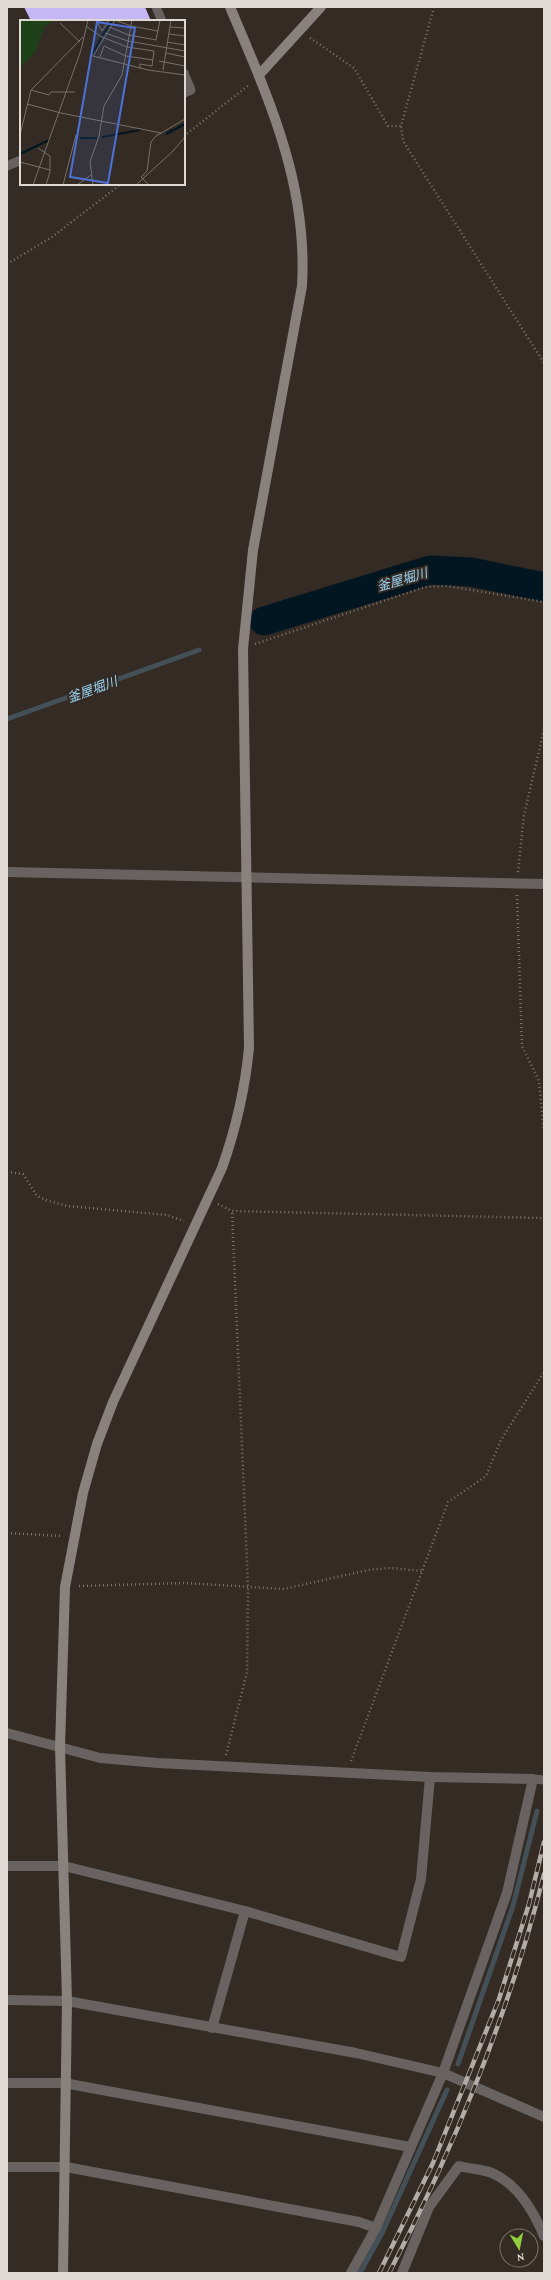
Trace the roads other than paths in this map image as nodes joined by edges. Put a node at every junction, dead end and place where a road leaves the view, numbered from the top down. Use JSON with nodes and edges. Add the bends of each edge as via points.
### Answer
{"nodes":[{"id":1,"x":156,"y":7,"type":"edge"},
{"id":2,"x":230,"y":7,"type":"edge"},
{"id":3,"x":321,"y":7,"type":"edge"},
{"id":4,"x":162,"y":20,"type":"edge"},
{"id":5,"x":185,"y":75,"type":"edge"},
{"id":6,"x":259,"y":75,"type":"junction"},
{"id":7,"x":185,"y":93,"type":"edge"},
{"id":8,"x":20,"y":160,"type":"edge"},
{"id":9,"x":7,"y":166,"type":"edge"},
{"id":10,"x":7,"y":872,"type":"edge"},
{"id":11,"x":246,"y":877,"type":"junction"},
{"id":12,"x":544,"y":884,"type":"edge"},
{"id":13,"x":7,"y":1733,"type":"edge"},
{"id":14,"x":60,"y":1747,"type":"junction"},
{"id":15,"x":430,"y":1776,"type":"junction"},
{"id":16,"x":533,"y":1779,"type":"junction"},
{"id":17,"x":544,"y":1780,"type":"edge"},
{"id":18,"x":7,"y":1866,"type":"edge"},
{"id":19,"x":64,"y":1866,"type":"junction"},
{"id":20,"x":244,"y":1911,"type":"junction"},
{"id":21,"x":7,"y":2000,"type":"edge"},
{"id":22,"x":67,"y":2001,"type":"junction"},
{"id":23,"x":212,"y":2028,"type":"junction"},
{"id":24,"x":443,"y":2073,"type":"junction"},
{"id":25,"x":7,"y":2083,"type":"edge"},
{"id":26,"x":64,"y":2083,"type":"junction"},
{"id":27,"x":544,"y":2117,"type":"edge"},
{"id":28,"x":410,"y":2147,"type":"junction"},
{"id":29,"x":7,"y":2167,"type":"edge"},
{"id":30,"x":66,"y":2167,"type":"junction"},
{"id":31,"x":376,"y":2228,"type":"junction"},
{"id":32,"x":544,"y":2236,"type":"edge"},
{"id":33,"x":63,"y":2273,"type":"edge"},
{"id":34,"x":351,"y":2273,"type":"edge"},
{"id":35,"x":402,"y":2273,"type":"edge"}],
"edges":[{"from":1,"to":4,"type":"lane"},
{"from":2,"to":6,"type":"street"},
{"from":3,"to":6,"type":"street"},
{"from":5,"to":7,"type":"lane","via":[[191,90]]},
{"from":6,"to":11,"type":"street","via":[[294,179],[303,264],[302,286],[253,550],[243,649]]},
{"from":8,"to":9,"type":"lane"},
{"from":10,"to":11,"type":"street"},
{"from":11,"to":12,"type":"street"},
{"from":11,"to":14,"type":"street","via":[[249,1048],[246,1080],[235,1132],[222,1168],[113,1402],[97,1444],[73,1536],[65,1587]]},
{"from":13,"to":14,"type":"street"},
{"from":14,"to":15,"type":"street","via":[[100,1758]]},
{"from":14,"to":19,"type":"street"},
{"from":15,"to":16,"type":"street"},
{"from":15,"to":20,"type":"street","via":[[421,1879],[400,1956]]},
{"from":16,"to":17,"type":"lane"},
{"from":16,"to":24,"type":"street","via":[[507,1893]]},
{"from":18,"to":19,"type":"street"},
{"from":19,"to":20,"type":"street"},
{"from":19,"to":22,"type":"street"},
{"from":20,"to":23,"type":"street"},
{"from":21,"to":22,"type":"street"},
{"from":22,"to":23,"type":"street"},
{"from":22,"to":26,"type":"street"},
{"from":23,"to":24,"type":"street","via":[[356,2053]]},
{"from":24,"to":27,"type":"street"},
{"from":24,"to":28,"type":"street"},
{"from":25,"to":26,"type":"street"},
{"from":26,"to":28,"type":"street"},
{"from":26,"to":30,"type":"street"},
{"from":28,"to":31,"type":"street"},
{"from":29,"to":30,"type":"street"},
{"from":30,"to":31,"type":"street","via":[[359,2222]]},
{"from":30,"to":33,"type":"street"},
{"from":31,"to":34,"type":"street"},
{"from":32,"to":35,"type":"street","via":[[534,2211],[514,2189],[493,2174],[459,2166],[429,2208]]}]}
